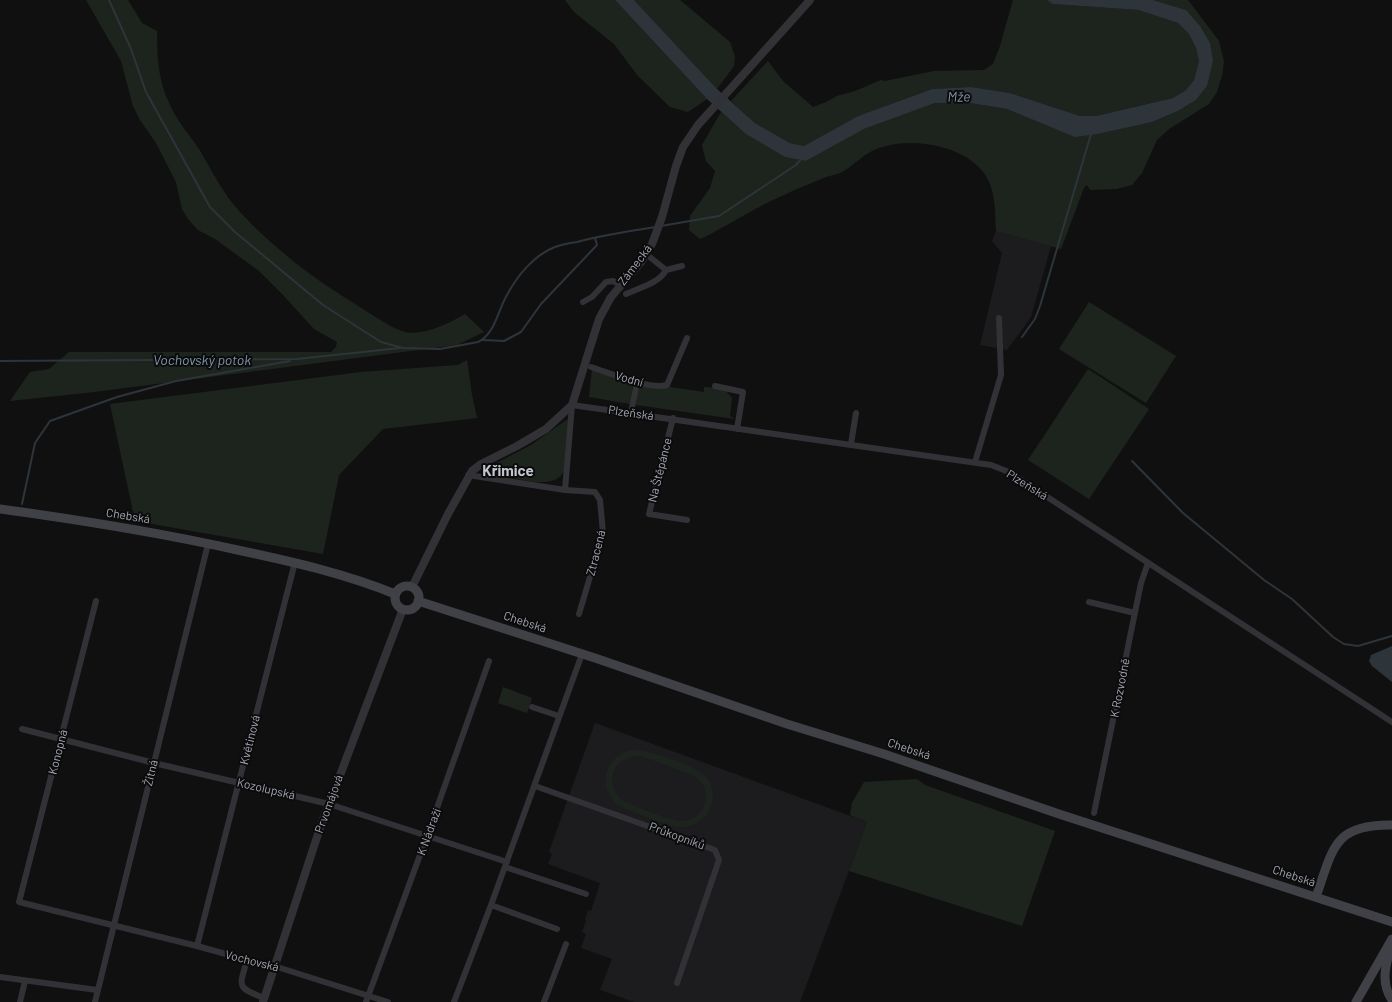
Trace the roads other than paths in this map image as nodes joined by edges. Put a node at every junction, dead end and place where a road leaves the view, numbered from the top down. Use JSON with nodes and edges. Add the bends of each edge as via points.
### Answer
{"nodes":[{"id":1,"x":810,"y":0,"type":"edge"},
{"id":2,"x":646,"y":254,"type":"junction"},
{"id":3,"x":682,"y":266,"type":"dead end"},
{"id":4,"x":666,"y":270,"type":"junction"},
{"id":5,"x":621,"y":285,"type":"junction"},
{"id":6,"x":626,"y":294,"type":"dead end"},
{"id":7,"x":583,"y":302,"type":"dead end"},
{"id":8,"x":999,"y":318,"type":"dead end"},
{"id":9,"x":687,"y":338,"type":"dead end"},
{"id":10,"x":591,"y":367,"type":"dead end"},
{"id":11,"x":637,"y":382,"type":"junction"},
{"id":12,"x":715,"y":386,"type":"dead end"},
{"id":13,"x":572,"y":405,"type":"junction"},
{"id":14,"x":631,"y":413,"type":"junction"},
{"id":15,"x":856,"y":413,"type":"dead end"},
{"id":16,"x":673,"y":418,"type":"junction"},
{"id":17,"x":737,"y":428,"type":"junction"},
{"id":18,"x":851,"y":444,"type":"junction"},
{"id":19,"x":974,"y":462,"type":"junction"},
{"id":20,"x":467,"y":478,"type":"junction"},
{"id":21,"x":565,"y":490,"type":"junction"},
{"id":22,"x":0,"y":509,"type":"edge"},
{"id":23,"x":687,"y":520,"type":"dead end"},
{"id":24,"x":208,"y":544,"type":"junction"},
{"id":25,"x":295,"y":562,"type":"junction"},
{"id":26,"x":1148,"y":563,"type":"junction"},
{"id":27,"x":412,"y":587,"type":"junction"},
{"id":28,"x":395,"y":594,"type":"junction"},
{"id":29,"x":96,"y":601,"type":"dead end"},
{"id":30,"x":418,"y":601,"type":"junction"},
{"id":31,"x":1090,"y":602,"type":"dead end"},
{"id":32,"x":403,"y":609,"type":"junction"},
{"id":33,"x":1135,"y":613,"type":"junction"},
{"id":34,"x":579,"y":614,"type":"dead end"},
{"id":35,"x":582,"y":654,"type":"junction"},
{"id":36,"x":489,"y":661,"type":"dead end"},
{"id":37,"x":532,"y":707,"type":"dead end"},
{"id":38,"x":560,"y":716,"type":"junction"},
{"id":39,"x":1392,"y":722,"type":"edge"},
{"id":40,"x":22,"y":729,"type":"dead end"},
{"id":41,"x":61,"y":739,"type":"junction"},
{"id":42,"x":154,"y":763,"type":"junction"},
{"id":43,"x":239,"y":782,"type":"junction"},
{"id":44,"x":534,"y":786,"type":"junction"},
{"id":45,"x":329,"y":804,"type":"junction"},
{"id":46,"x":1094,"y":813,"type":"dead end"},
{"id":47,"x":1392,"y":825,"type":"edge"},
{"id":48,"x":428,"y":836,"type":"junction"},
{"id":49,"x":506,"y":865,"type":"junction"},
{"id":50,"x":586,"y":894,"type":"dead end"},
{"id":51,"x":1316,"y":897,"type":"junction"},
{"id":52,"x":19,"y":902,"type":"joint"},
{"id":53,"x":492,"y":905,"type":"junction"},
{"id":54,"x":1392,"y":922,"type":"edge"},
{"id":55,"x":114,"y":926,"type":"junction"},
{"id":56,"x":557,"y":929,"type":"dead end"},
{"id":57,"x":1392,"y":940,"type":"edge"},
{"id":58,"x":566,"y":944,"type":"dead end"},
{"id":59,"x":197,"y":946,"type":"junction"},
{"id":60,"x":1386,"y":954,"type":"junction"},
{"id":61,"x":247,"y":960,"type":"junction"},
{"id":62,"x":274,"y":966,"type":"junction"},
{"id":63,"x":0,"y":977,"type":"edge"},
{"id":64,"x":25,"y":981,"type":"junction"},
{"id":65,"x":676,"y":983,"type":"dead end"},
{"id":66,"x":97,"y":990,"type":"junction"},
{"id":67,"x":367,"y":999,"type":"edge"},
{"id":68,"x":263,"y":1000,"type":"edge"},
{"id":69,"x":1392,"y":1000,"type":"edge"},
{"id":70,"x":20,"y":1002,"type":"edge"},
{"id":71,"x":94,"y":1002,"type":"edge"},
{"id":72,"x":388,"y":1002,"type":"edge"},
{"id":73,"x":454,"y":1002,"type":"edge"},
{"id":74,"x":544,"y":1002,"type":"edge"},
{"id":75,"x":1356,"y":1002,"type":"edge"}],
"edges":[{"from":1,"to":2,"type":"street","name":"Zámecká","via":[[734,84],[683,147],[654,241]]},
{"from":2,"to":4,"type":"street"},
{"from":2,"to":5,"type":"street","name":"Zámecká"},
{"from":3,"to":4,"type":"street"},
{"from":4,"to":6,"type":"street","via":[[657,280]]},
{"from":5,"to":7,"type":"street","via":[[606,282]]},
{"from":5,"to":13,"type":"street","name":"Zámecká","via":[[606,304],[597,324]]},
{"from":8,"to":19,"type":"street","via":[[1001,375]]},
{"from":9,"to":11,"type":"street","name":"Vodní","via":[[667,386]]},
{"from":10,"to":11,"type":"street","name":"Vodní"},
{"from":11,"to":14,"type":"street"},
{"from":12,"to":17,"type":"street","via":[[742,392]]},
{"from":13,"to":14,"type":"street","name":"Plzeňská"},
{"from":13,"to":20,"type":"street","via":[[546,429],[482,464]]},
{"from":13,"to":21,"type":"street"},
{"from":14,"to":16,"type":"street","name":"Plzeňská"},
{"from":15,"to":18,"type":"street"},
{"from":16,"to":17,"type":"street","name":"Plzeňská"},
{"from":16,"to":23,"type":"street","name":"Na Štěpánce","via":[[649,514]]},
{"from":17,"to":18,"type":"street","name":"Plzeňská"},
{"from":18,"to":19,"type":"street","name":"Plzeňská"},
{"from":19,"to":26,"type":"street","name":"Plzeňská","via":[[1009,472]]},
{"from":20,"to":21,"type":"street"},
{"from":20,"to":27,"type":"street"},
{"from":21,"to":34,"type":"street","name":"Ztracená","via":[[595,492],[600,500],[603,533]]},
{"from":22,"to":24,"type":"main road","name":"Chebská"},
{"from":24,"to":25,"type":"main road","name":"Chebská"},
{"from":24,"to":42,"type":"street","name":"Žitná"},
{"from":25,"to":28,"type":"main road","name":"Chebská"},
{"from":25,"to":43,"type":"street","name":"Květinová"},
{"from":26,"to":33,"type":"street","name":"K Rozvodně"},
{"from":26,"to":39,"type":"street","name":"Plzeňská"},
{"from":27,"to":28,"type":"main road","via":[[402,586]]},
{"from":27,"to":30,"type":"main road","via":[[418,593]]},
{"from":28,"to":32,"type":"main road","via":[[395,601]]},
{"from":29,"to":41,"type":"street","name":"Konopná"},
{"from":30,"to":32,"type":"main road","via":[[414,608]]},
{"from":30,"to":35,"type":"main road","name":"Chebská"},
{"from":31,"to":33,"type":"street"},
{"from":32,"to":45,"type":"street","name":"Prvomájová"},
{"from":33,"to":46,"type":"street","name":"K Rozvodně"},
{"from":35,"to":38,"type":"street"},
{"from":35,"to":51,"type":"main road","name":"Chebská"},
{"from":36,"to":48,"type":"street","name":"K Nádraží"},
{"from":37,"to":38,"type":"street"},
{"from":38,"to":44,"type":"street"},
{"from":40,"to":41,"type":"street","name":"Kozolupská"},
{"from":41,"to":42,"type":"street","name":"Kozolupská"},
{"from":41,"to":52,"type":"street","name":"Konopná"},
{"from":42,"to":43,"type":"street","name":"Kozolupská"},
{"from":42,"to":55,"type":"street","name":"Žitná"},
{"from":43,"to":45,"type":"street","name":"Kozolupská"},
{"from":43,"to":59,"type":"street","name":"Květinová"},
{"from":44,"to":49,"type":"street"},
{"from":44,"to":65,"type":"street","name":"Průkopníků","via":[[715,850],[719,860]]},
{"from":45,"to":48,"type":"street","name":"Kozolupská"},
{"from":45,"to":62,"type":"street","name":"Prvomájová"},
{"from":47,"to":51,"type":"main road","via":[[1365,826],[1340,840]]},
{"from":48,"to":49,"type":"street","name":"Kozolupská"},
{"from":48,"to":67,"type":"street","name":"K Nádraží"},
{"from":49,"to":50,"type":"street","name":"Kozolupská"},
{"from":49,"to":53,"type":"street"},
{"from":51,"to":54,"type":"main road","name":"Chebská"},
{"from":52,"to":55,"type":"street","name":"Vochovská"},
{"from":53,"to":56,"type":"street"},
{"from":53,"to":73,"type":"street"},
{"from":55,"to":59,"type":"street","name":"Vochovská"},
{"from":55,"to":66,"type":"street","name":"Žitná"},
{"from":57,"to":60,"type":"main road"},
{"from":58,"to":74,"type":"street"},
{"from":59,"to":61,"type":"street","name":"Vochovská"},
{"from":60,"to":69,"type":"main road","via":[[1385,986]]},
{"from":60,"to":75,"type":"main road"},
{"from":61,"to":62,"type":"street","name":"Vochovská"},
{"from":61,"to":68,"type":"street","via":[[242,987]]},
{"from":62,"to":67,"type":"street","name":"Vochovská"},
{"from":62,"to":68,"type":"street","name":"Prvomájová"},
{"from":63,"to":64,"type":"street"},
{"from":64,"to":66,"type":"street"},
{"from":64,"to":70,"type":"street"},
{"from":66,"to":71,"type":"street","name":"Žitná"},
{"from":67,"to":72,"type":"street","name":"Vochovská"}]}
